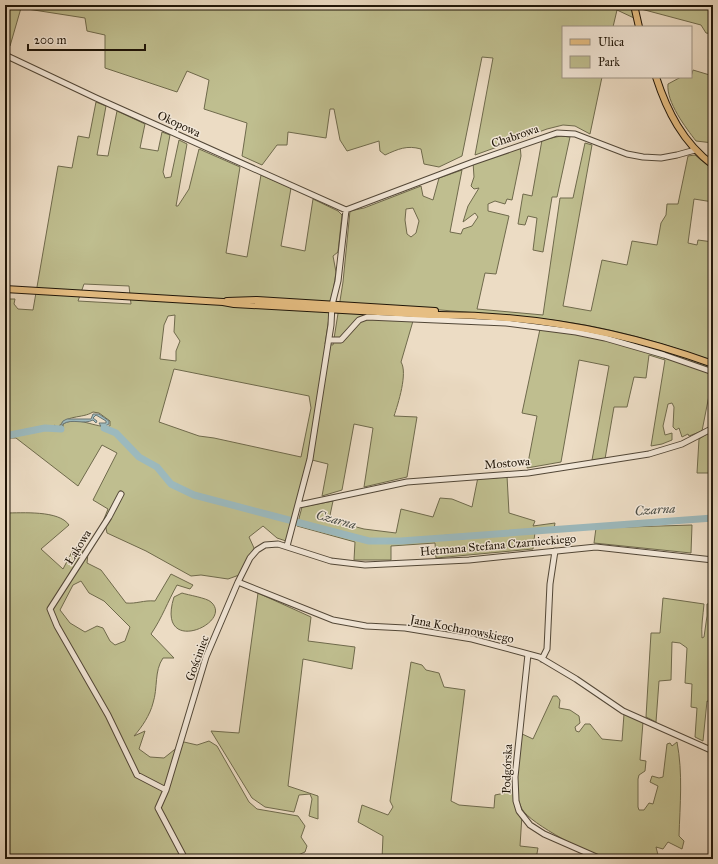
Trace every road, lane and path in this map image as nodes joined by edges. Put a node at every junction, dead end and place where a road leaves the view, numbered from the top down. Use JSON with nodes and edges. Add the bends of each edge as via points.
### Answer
{"nodes":[{"id":1,"x":634,"y":5,"type":"edge"},
{"id":2,"x":640,"y":26,"type":"edge"},
{"id":3,"x":5,"y":55,"type":"edge"},
{"id":4,"x":656,"y":78,"type":"edge"},
{"id":5,"x":695,"y":150,"type":"junction"},
{"id":6,"x":713,"y":166,"type":"edge"},
{"id":7,"x":346,"y":210,"type":"junction"},
{"id":8,"x":5,"y":289,"type":"edge"},
{"id":9,"x":334,"y":308,"type":"junction"},
{"id":10,"x":329,"y":340,"type":"junction"},
{"id":11,"x":713,"y":364,"type":"edge"},
{"id":12,"x":713,"y":372,"type":"edge"},
{"id":13,"x":713,"y":428,"type":"edge"},
{"id":14,"x":121,"y":494,"type":"dead end"},
{"id":15,"x":299,"y":505,"type":"junction"},
{"id":16,"x":287,"y":546,"type":"junction"},
{"id":17,"x":555,"y":550,"type":"junction"},
{"id":18,"x":713,"y":560,"type":"edge"},
{"id":19,"x":238,"y":582,"type":"junction"},
{"id":20,"x":528,"y":654,"type":"junction"},
{"id":21,"x":542,"y":659,"type":"junction"},
{"id":22,"x":713,"y":751,"type":"edge"},
{"id":23,"x":166,"y":790,"type":"junction"},
{"id":24,"x":185,"y":859,"type":"edge"},
{"id":25,"x":601,"y":859,"type":"edge"}],
"edges":[{"from":1,"to":2,"type":"main road"},
{"from":3,"to":7,"type":"street","name":"Okopowa"},
{"from":4,"to":5,"type":"main road","via":[[671,116]]},
{"from":5,"to":6,"type":"main road"},
{"from":5,"to":7,"type":"street","name":"Chabrowa","via":[[661,158],[643,157],[627,154],[575,134],[557,133]]},
{"from":7,"to":9,"type":"street"},
{"from":8,"to":9,"type":"main road","via":[[222,302],[257,300]]},
{"from":9,"to":10,"type":"street"},
{"from":9,"to":11,"type":"main road","via":[[417,315],[444,314],[520,319],[594,329],[638,339]]},
{"from":10,"to":12,"type":"street","via":[[341,340],[359,320],[367,316],[506,323],[605,338]]},
{"from":10,"to":15,"type":"street","via":[[310,459]]},
{"from":13,"to":15,"type":"street","name":"Mostowa","via":[[682,444],[649,454],[528,473],[407,482]]},
{"from":14,"to":23,"type":"street","name":"Łąkowa","via":[[50,609],[57,626],[108,715],[137,775]]},
{"from":15,"to":16,"type":"street"},
{"from":16,"to":17,"type":"street","name":"Hetmana Stefana Czarnieckiego","via":[[331,561],[365,565],[469,560]]},
{"from":16,"to":19,"type":"street","name":"Gościniec","via":[[268,544],[257,550]]},
{"from":17,"to":18,"type":"street","name":"Hetmana Stefana Czarnieckiego","via":[[596,547]]},
{"from":17,"to":21,"type":"street","via":[[550,584],[547,649]]},
{"from":19,"to":20,"type":"street","name":"Jana Kochanowskiego","via":[[333,620],[472,639]]},
{"from":19,"to":23,"type":"street","name":"Gościniec","via":[[206,657]]},
{"from":20,"to":21,"type":"street","name":"Jana Kochanowskiego"},
{"from":20,"to":25,"type":"street","name":"Podgórska","via":[[515,777],[519,811],[530,825],[544,834]]},
{"from":21,"to":22,"type":"street","name":"Jana Kochanowskiego","via":[[623,711]]},
{"from":23,"to":24,"type":"street","name":"Gościniec","via":[[158,808]]}]}
